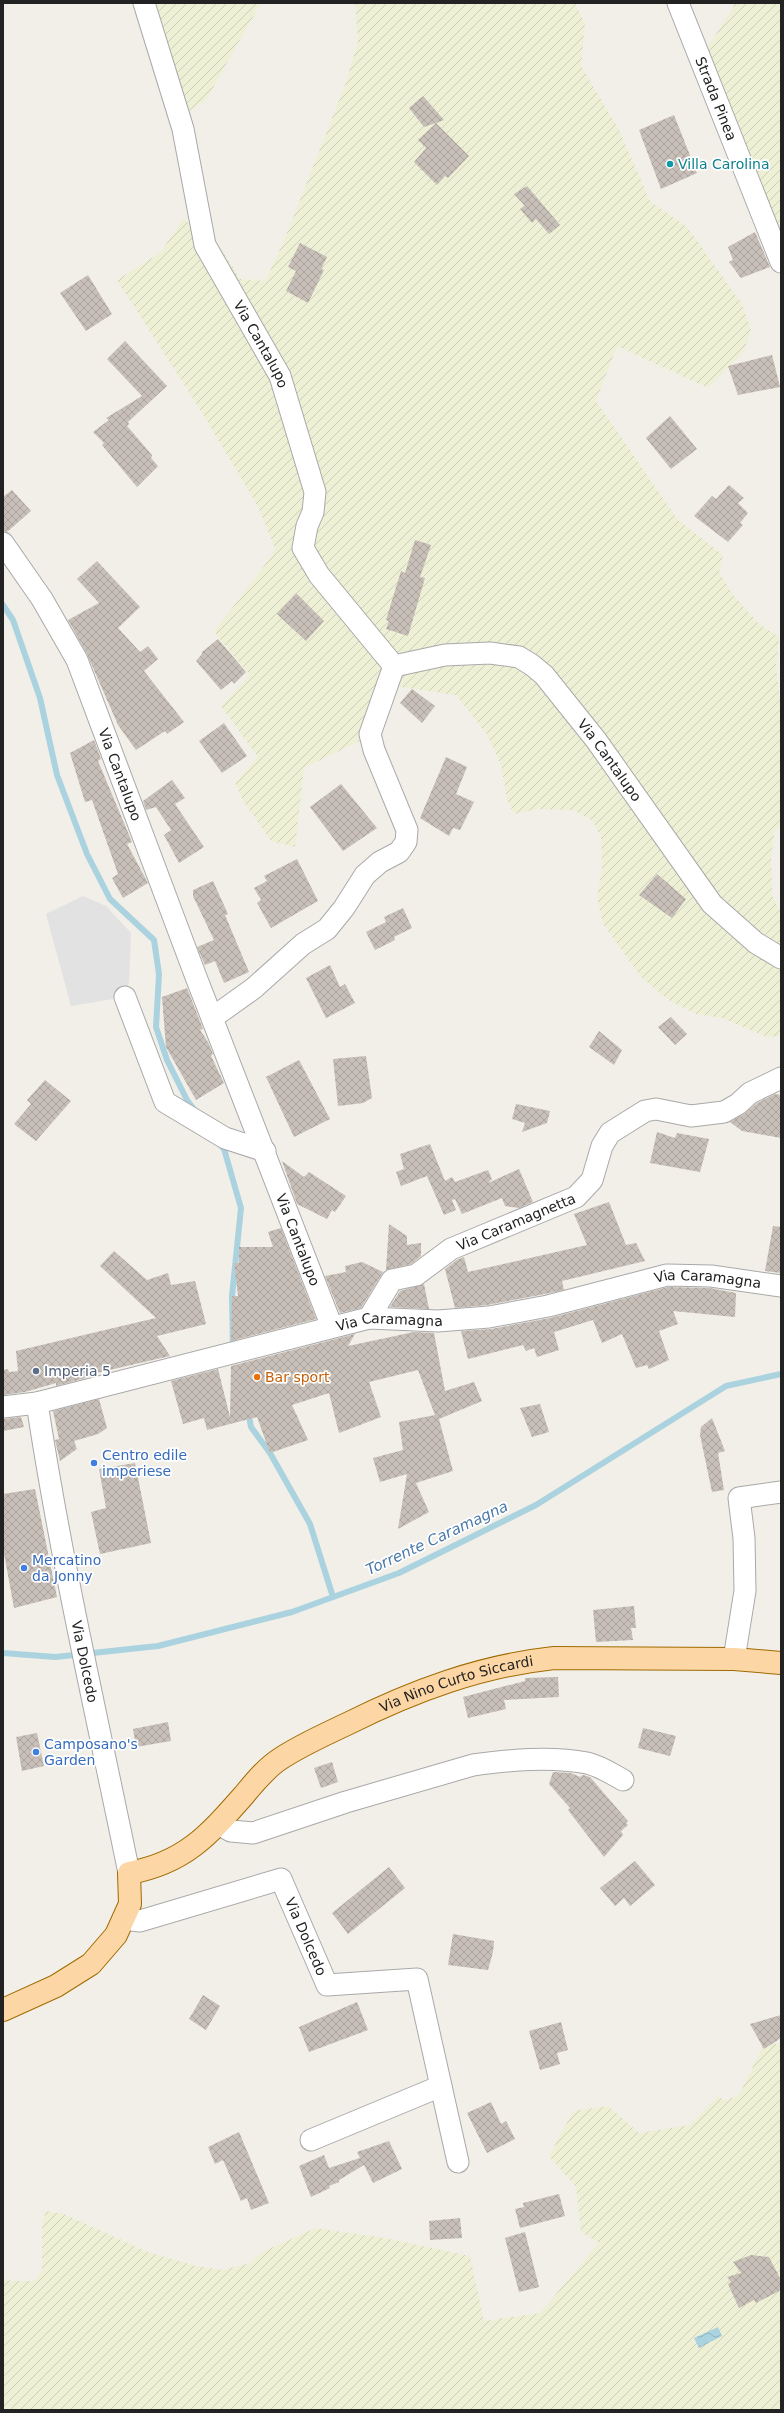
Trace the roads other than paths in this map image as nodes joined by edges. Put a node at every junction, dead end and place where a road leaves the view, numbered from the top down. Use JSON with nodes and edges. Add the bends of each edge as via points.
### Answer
{"nodes":[{"id":1,"x":144,"y":3,"type":"edge"},
{"id":2,"x":678,"y":3,"type":"edge"},
{"id":3,"x":781,"y":262,"type":"edge"},
{"id":4,"x":3,"y":543,"type":"edge"},
{"id":5,"x":394,"y":666,"type":"junction"},
{"id":6,"x":781,"y":958,"type":"edge"},
{"id":7,"x":125,"y":997,"type":"dead end"},
{"id":8,"x":212,"y":1018,"type":"junction"},
{"id":9,"x":781,"y":1078,"type":"edge"},
{"id":10,"x":265,"y":1151,"type":"junction"},
{"id":11,"x":781,"y":1286,"type":"edge"},
{"id":12,"x":370,"y":1318,"type":"junction"},
{"id":13,"x":332,"y":1327,"type":"junction"},
{"id":14,"x":37,"y":1403,"type":"junction"},
{"id":15,"x":3,"y":1407,"type":"edge"},
{"id":16,"x":781,"y":1492,"type":"edge"},
{"id":17,"x":734,"y":1659,"type":"junction"},
{"id":18,"x":781,"y":1663,"type":"edge"},
{"id":19,"x":623,"y":1780,"type":"dead end"},
{"id":20,"x":218,"y":1824,"type":"junction"},
{"id":21,"x":129,"y":1873,"type":"junction"},
{"id":22,"x":123,"y":1919,"type":"junction"},
{"id":23,"x":3,"y":2010,"type":"edge"},
{"id":24,"x":441,"y":2086,"type":"junction"},
{"id":25,"x":311,"y":2140,"type":"dead end"},
{"id":26,"x":458,"y":2162,"type":"dead end"}],
"edges":[{"from":1,"to":5,"type":"street","name":"Via Cantalupo","via":[[184,129],[205,245],[280,376],[315,492],[313,512],[307,526],[303,548],[319,575]]},
{"from":2,"to":3,"type":"street","name":"Strada Pinea"},
{"from":4,"to":8,"type":"street","name":"Via Cantalupo","via":[[42,599],[78,660]]},
{"from":5,"to":6,"type":"street","name":"Via Cantalupo","via":[[445,655],[490,653],[519,657],[532,665],[544,675],[596,740],[712,904],[739,929]]},
{"from":5,"to":8,"type":"street","via":[[370,734],[374,750],[406,824],[407,836],[403,847],[394,857],[380,862],[365,875],[327,930],[303,944],[254,988]]},
{"from":7,"to":10,"type":"street","via":[[165,1102],[225,1138]]},
{"from":8,"to":10,"type":"street","name":"Via Cantalupo"},
{"from":9,"to":12,"type":"street","name":"Via Caramagnetta","via":[[750,1092],[738,1104],[724,1112],[691,1116],[656,1109],[645,1111],[610,1133],[602,1146],[592,1180],[576,1197],[451,1249],[416,1275],[392,1280]]},
{"from":10,"to":13,"type":"street","name":"Via Cantalupo"},
{"from":11,"to":12,"type":"street","name":"Via Caramagna","via":[[711,1276],[667,1275],[548,1306],[489,1318],[438,1321]]},
{"from":12,"to":13,"type":"street","name":"Via Caramagna"},
{"from":13,"to":14,"type":"street","name":"Via Caramagna"},
{"from":14,"to":15,"type":"street","name":"Via Caramagna"},
{"from":14,"to":21,"type":"street","name":"Via Dolcedo","via":[[74,1612],[90,1678]]},
{"from":16,"to":17,"type":"street","via":[[739,1498],[746,1591]]},
{"from":17,"to":18,"type":"main road","name":"Via Nino Curto Siccardi"},
{"from":17,"to":20,"type":"main road","name":"Via Nino Curto Siccardi","via":[[554,1658],[489,1668],[448,1680],[373,1711],[279,1760]]},
{"from":19,"to":20,"type":"street","via":[[587,1763],[523,1760],[494,1762],[473,1765],[346,1802],[253,1833],[231,1831]]},
{"from":20,"to":21,"type":"main road","name":"Via Nino Curto Siccardi","via":[[182,1856],[154,1869]]},
{"from":21,"to":22,"type":"main road","name":"Via Dolcedo","via":[[130,1904]]},
{"from":22,"to":23,"type":"main road","name":"Via Dolcedo","via":[[116,1935],[91,1964],[56,1986]]},
{"from":22,"to":24,"type":"street","name":"Via Dolcedo","via":[[140,1921],[281,1879],[327,1985],[417,1979]]},
{"from":24,"to":25,"type":"street"},
{"from":24,"to":26,"type":"street","name":"Via Dolcedo"}]}
